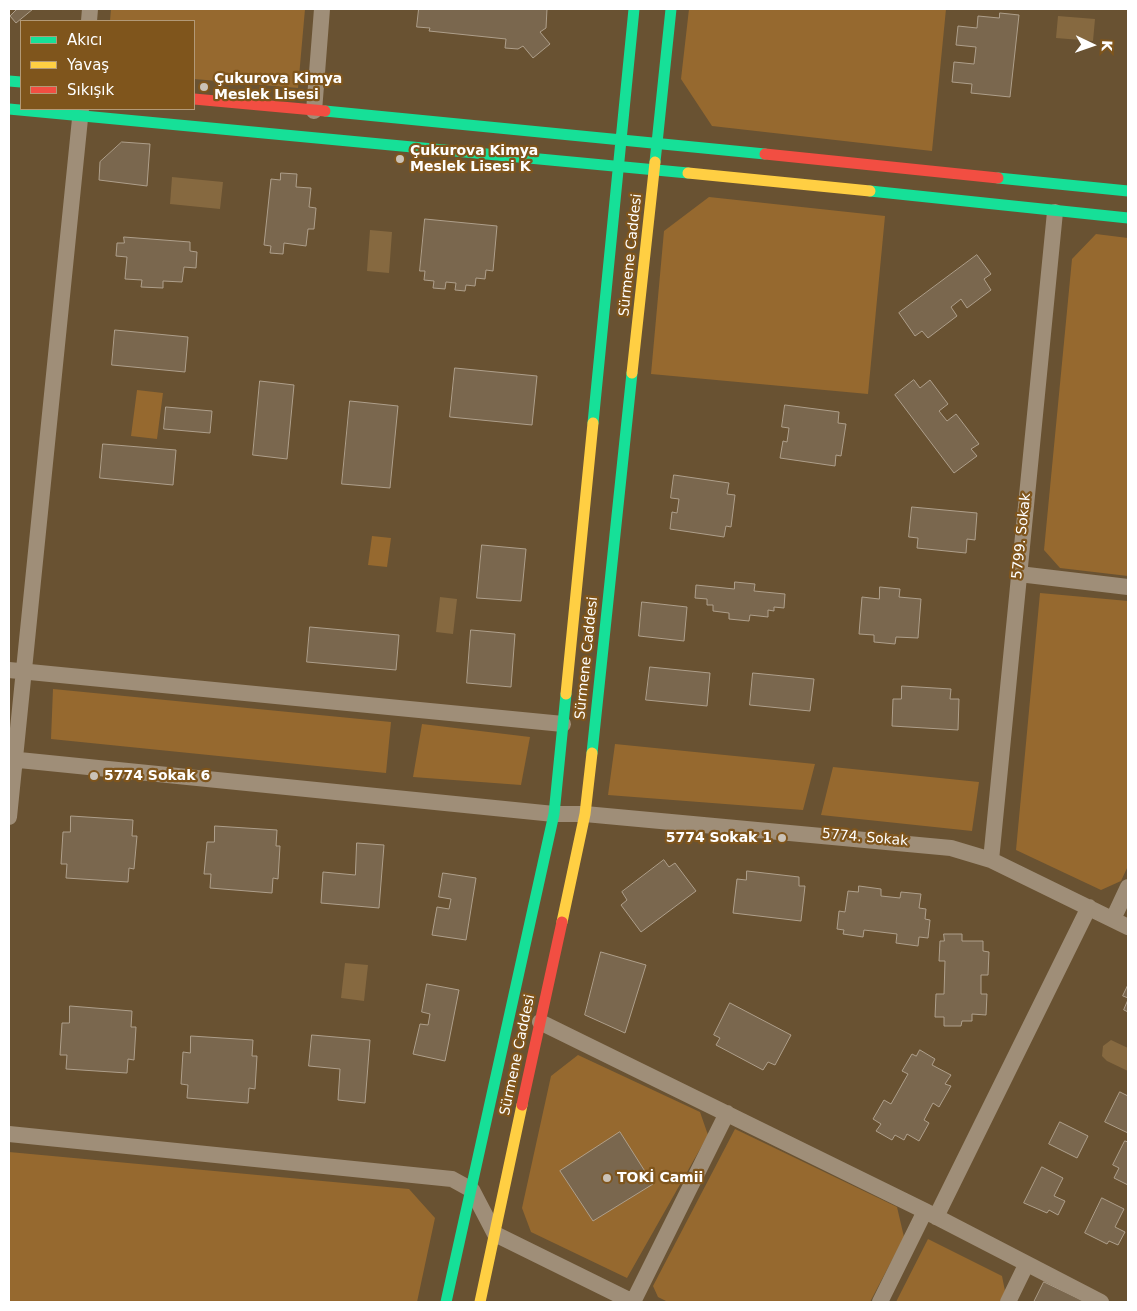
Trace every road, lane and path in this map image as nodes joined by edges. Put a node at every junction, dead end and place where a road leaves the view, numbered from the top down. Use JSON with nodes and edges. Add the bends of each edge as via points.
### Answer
{"nodes":[{"id":1,"x":322,"y":9,"type":"edge"},
{"id":2,"x":634,"y":9,"type":"edge"},
{"id":3,"x":671,"y":9,"type":"edge"},
{"id":4,"x":195,"y":99,"type":"edge"},
{"id":5,"x":33,"y":110,"type":"edge"},
{"id":6,"x":314,"y":111,"type":"junction"},
{"id":7,"x":80,"y":112,"type":"edge"},
{"id":8,"x":621,"y":139,"type":"junction"},
{"id":9,"x":658,"y":143,"type":"junction"},
{"id":10,"x":618,"y":167,"type":"junction"},
{"id":11,"x":655,"y":170,"type":"junction"},
{"id":12,"x":1128,"y":190,"type":"edge"},
{"id":13,"x":1055,"y":212,"type":"junction"},
{"id":14,"x":1128,"y":218,"type":"edge"},
{"id":15,"x":1018,"y":574,"type":"junction"},
{"id":16,"x":1128,"y":587,"type":"edge"},
{"id":17,"x":16,"y":670,"type":"edge"},
{"id":18,"x":563,"y":724,"type":"junction"},
{"id":19,"x":11,"y":760,"type":"edge"},
{"id":20,"x":554,"y":814,"type":"junction"},
{"id":21,"x":585,"y":814,"type":"junction"},
{"id":22,"x":9,"y":817,"type":"edge"},
{"id":23,"x":991,"y":860,"type":"junction"},
{"id":24,"x":1128,"y":888,"type":"edge"},
{"id":25,"x":1089,"y":907,"type":"junction"},
{"id":26,"x":1113,"y":919,"type":"junction"},
{"id":27,"x":1128,"y":926,"type":"edge"},
{"id":28,"x":540,"y":1022,"type":"junction"},
{"id":29,"x":727,"y":1113,"type":"junction"},
{"id":30,"x":9,"y":1134,"type":"edge"},
{"id":31,"x":472,"y":1190,"type":"junction"},
{"id":32,"x":930,"y":1214,"type":"junction"},
{"id":33,"x":495,"y":1234,"type":"junction"},
{"id":34,"x":1026,"y":1265,"type":"junction"},
{"id":35,"x":446,"y":1302,"type":"edge"},
{"id":36,"x":480,"y":1302,"type":"edge"},
{"id":37,"x":633,"y":1302,"type":"edge"},
{"id":38,"x":880,"y":1302,"type":"edge"},
{"id":39,"x":1008,"y":1302,"type":"edge"},
{"id":40,"x":1101,"y":1302,"type":"edge"}],
"edges":[{"from":1,"to":6,"type":"street"},
{"from":2,"to":8,"type":"street","name":"Sürmene Caddesi"},
{"from":3,"to":9,"type":"street","name":"Sürmene Caddesi"},
{"from":4,"to":6,"type":"street"},
{"from":5,"to":7,"type":"street"},
{"from":6,"to":8,"type":"street"},
{"from":7,"to":10,"type":"street"},
{"from":7,"to":17,"type":"street"},
{"from":8,"to":9,"type":"street"},
{"from":8,"to":10,"type":"street","name":"Sürmene Caddesi"},
{"from":9,"to":11,"type":"street","name":"Sürmene Caddesi"},
{"from":9,"to":12,"type":"street"},
{"from":10,"to":11,"type":"street"},
{"from":10,"to":18,"type":"street","name":"Sürmene Caddesi"},
{"from":11,"to":13,"type":"street"},
{"from":11,"to":21,"type":"street","name":"Sürmene Caddesi"},
{"from":13,"to":14,"type":"street"},
{"from":13,"to":15,"type":"street","name":"5799. Sokak"},
{"from":15,"to":16,"type":"street"},
{"from":15,"to":23,"type":"street","name":"5799. Sokak"},
{"from":17,"to":18,"type":"street"},
{"from":17,"to":19,"type":"street"},
{"from":18,"to":20,"type":"street","name":"Sürmene Caddesi"},
{"from":19,"to":20,"type":"street","name":"5774. Sokak"},
{"from":19,"to":22,"type":"street"},
{"from":20,"to":21,"type":"street","name":"5774. Sokak"},
{"from":20,"to":31,"type":"street","name":"Sürmene Caddesi"},
{"from":21,"to":23,"type":"street","name":"5774. Sokak","via":[[915,843],[951,848]]},
{"from":21,"to":28,"type":"street","name":"Sürmene Caddesi"},
{"from":23,"to":25,"type":"street","name":"5774. Sokak"},
{"from":24,"to":26,"type":"street"},
{"from":25,"to":26,"type":"street","name":"5774. Sokak"},
{"from":25,"to":32,"type":"street"},
{"from":26,"to":27,"type":"street","name":"5774. Sokak"},
{"from":28,"to":29,"type":"street"},
{"from":28,"to":33,"type":"street","name":"Sürmene Caddesi"},
{"from":29,"to":32,"type":"street"},
{"from":29,"to":37,"type":"street"},
{"from":30,"to":31,"type":"street","via":[[452,1179]]},
{"from":31,"to":33,"type":"street"},
{"from":31,"to":35,"type":"street","name":"Sürmene Caddesi"},
{"from":32,"to":34,"type":"street"},
{"from":32,"to":38,"type":"street"},
{"from":33,"to":36,"type":"street","name":"Sürmene Caddesi"},
{"from":33,"to":37,"type":"street"},
{"from":34,"to":39,"type":"street"},
{"from":34,"to":40,"type":"street"}]}
